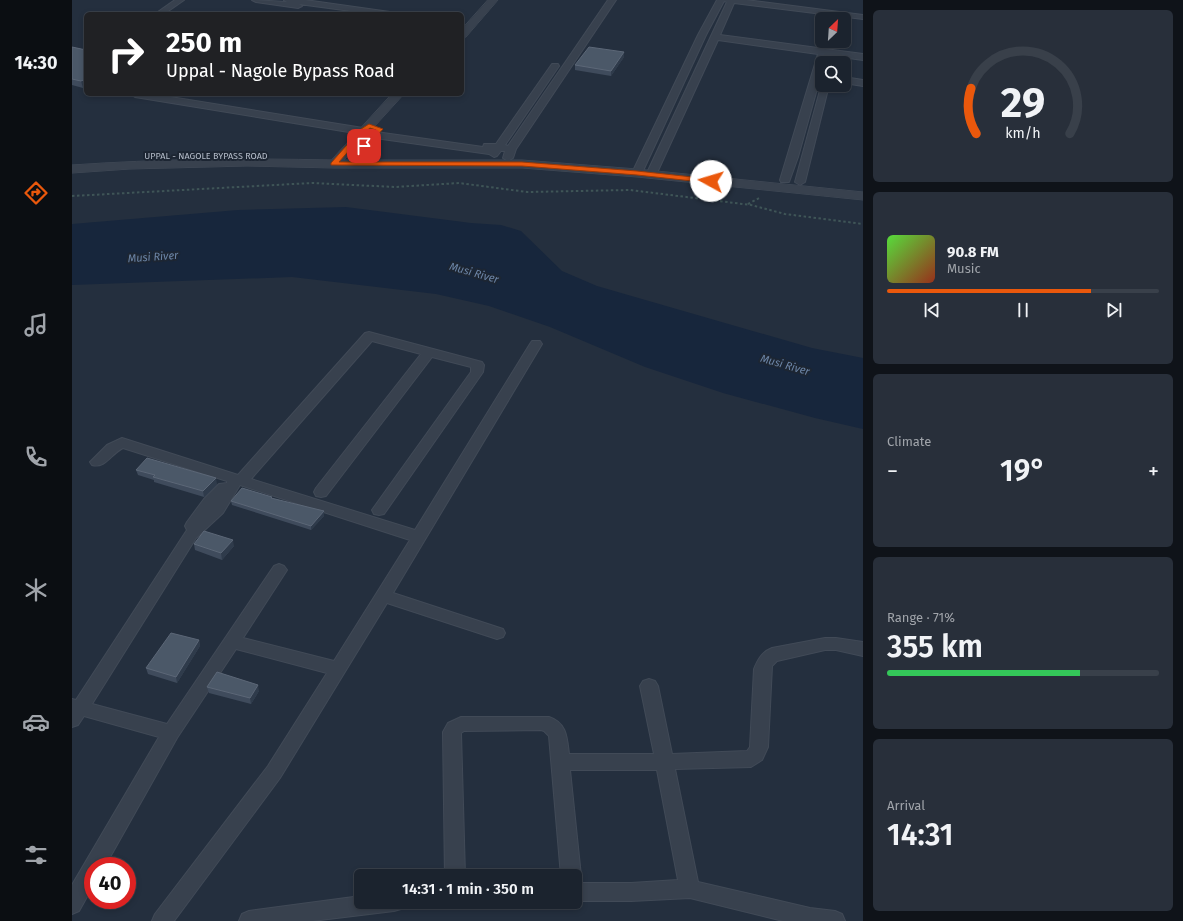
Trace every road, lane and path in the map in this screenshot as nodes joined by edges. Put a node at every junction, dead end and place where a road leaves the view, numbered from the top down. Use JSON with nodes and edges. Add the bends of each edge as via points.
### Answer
{"nodes":[{"id":1,"x":180,"y":0,"type":"edge"},
{"id":2,"x":189,"y":0,"type":"edge"},
{"id":3,"x":256,"y":0,"type":"edge"},
{"id":4,"x":288,"y":0,"type":"edge"},
{"id":5,"x":481,"y":0,"type":"edge"},
{"id":6,"x":493,"y":0,"type":"edge"},
{"id":7,"x":602,"y":0,"type":"edge"},
{"id":8,"x":612,"y":0,"type":"edge"},
{"id":9,"x":721,"y":0,"type":"edge"},
{"id":10,"x":730,"y":0,"type":"edge"},
{"id":11,"x":754,"y":0,"type":"edge"},
{"id":12,"x":162,"y":12,"type":"edge"},
{"id":13,"x":172,"y":12,"type":"edge"},
{"id":14,"x":342,"y":12,"type":"edge"},
{"id":15,"x":375,"y":12,"type":"edge"},
{"id":16,"x":863,"y":14,"type":"edge"},
{"id":17,"x":863,"y":17,"type":"edge"},
{"id":18,"x":464,"y":18,"type":"edge"},
{"id":19,"x":464,"y":31,"type":"edge"},
{"id":20,"x":715,"y":35,"type":"junction"},
{"id":21,"x":570,"y":45,"type":"dead end"},
{"id":22,"x":823,"y":52,"type":"junction"},
{"id":23,"x":835,"y":54,"type":"joint"},
{"id":24,"x":863,"y":54,"type":"edge"},
{"id":25,"x":562,"y":57,"type":"dead end"},
{"id":26,"x":863,"y":58,"type":"edge"},
{"id":27,"x":851,"y":82,"type":"edge"},
{"id":28,"x":863,"y":84,"type":"edge"},
{"id":29,"x":823,"y":92,"type":"edge"},
{"id":30,"x":148,"y":96,"type":"edge"},
{"id":31,"x":180,"y":96,"type":"edge"},
{"id":32,"x":397,"y":96,"type":"edge"},
{"id":33,"x":408,"y":96,"type":"edge"},
{"id":34,"x":372,"y":130,"type":"junction"},
{"id":35,"x":509,"y":134,"type":"junction"},
{"id":36,"x":495,"y":152,"type":"junction"},
{"id":37,"x":510,"y":153,"type":"junction"},
{"id":38,"x":72,"y":161,"type":"edge"},
{"id":39,"x":337,"y":161,"type":"junction"},
{"id":40,"x":352,"y":161,"type":"junction"},
{"id":41,"x":72,"y":169,"type":"edge"},
{"id":42,"x":638,"y":170,"type":"junction"},
{"id":43,"x":652,"y":171,"type":"junction"},
{"id":44,"x":785,"y":180,"type":"junction"},
{"id":45,"x":800,"y":182,"type":"junction"},
{"id":46,"x":863,"y":188,"type":"edge"},
{"id":47,"x":72,"y":196,"type":"edge"},
{"id":48,"x":863,"y":196,"type":"edge"},
{"id":49,"x":863,"y":224,"type":"edge"},
{"id":50,"x":536,"y":344,"type":"dead end"},
{"id":51,"x":429,"y":352,"type":"junction"},
{"id":52,"x":97,"y":462,"type":"dead end"},
{"id":53,"x":239,"y":480,"type":"junction"},
{"id":54,"x":321,"y":492,"type":"dead end"},
{"id":55,"x":379,"y":510,"type":"dead end"},
{"id":56,"x":419,"y":537,"type":"junction"},
{"id":57,"x":279,"y":570,"type":"dead end"},
{"id":58,"x":384,"y":596,"type":"junction"},
{"id":59,"x":497,"y":633,"type":"dead end"},
{"id":60,"x":231,"y":641,"type":"junction"},
{"id":61,"x":863,"y":649,"type":"edge"},
{"id":62,"x":339,"y":669,"type":"junction"},
{"id":63,"x":649,"y":686,"type":"dead end"},
{"id":64,"x":75,"y":711,"type":"edge"},
{"id":65,"x":171,"y":733,"type":"junction"},
{"id":66,"x":560,"y":762,"type":"junction"},
{"id":67,"x":665,"y":762,"type":"junction"},
{"id":68,"x":99,"y":857,"type":"edge"},
{"id":69,"x":455,"y":869,"type":"edge"},
{"id":70,"x":570,"y":869,"type":"edge"},
{"id":71,"x":84,"y":883,"type":"edge"},
{"id":72,"x":690,"y":888,"type":"junction"},
{"id":73,"x":582,"y":892,"type":"edge"},
{"id":74,"x":72,"y":904,"type":"edge"},
{"id":75,"x":354,"y":906,"type":"edge"},
{"id":76,"x":810,"y":919,"type":"edge"},
{"id":77,"x":162,"y":921,"type":"edge"},
{"id":78,"x":249,"y":921,"type":"edge"},
{"id":79,"x":835,"y":921,"type":"edge"}],
"edges":[{"from":1,"to":12,"type":"street"},
{"from":2,"to":13,"type":"street"},
{"from":3,"to":14,"type":"street"},
{"from":4,"to":15,"type":"street"},
{"from":5,"to":18,"type":"street"},
{"from":6,"to":19,"type":"street"},
{"from":7,"to":21,"type":"street"},
{"from":8,"to":37,"type":"street"},
{"from":9,"to":42,"type":"street"},
{"from":10,"to":17,"type":"street"},
{"from":10,"to":20,"type":"street"},
{"from":11,"to":16,"type":"street"},
{"from":20,"to":22,"type":"street"},
{"from":20,"to":24,"type":"street"},
{"from":20,"to":43,"type":"street"},
{"from":22,"to":23,"type":"street"},
{"from":22,"to":44,"type":"street","via":[[794,157]]},
{"from":23,"to":26,"type":"street"},
{"from":25,"to":35,"type":"street"},
{"from":27,"to":28,"type":"street"},
{"from":29,"to":45,"type":"street"},
{"from":30,"to":34,"type":"street"},
{"from":31,"to":34,"type":"street"},
{"from":32,"to":34,"type":"street"},
{"from":33,"to":34,"type":"street"},
{"from":34,"to":36,"type":"street"},
{"from":34,"to":39,"type":"street"},
{"from":34,"to":40,"type":"street"},
{"from":35,"to":36,"type":"street"},
{"from":35,"to":37,"type":"street"},
{"from":36,"to":37,"type":"street","name":"UPPAL - NAGOLE BYPASS ROAD"},
{"from":36,"to":40,"type":"street","name":"UPPAL - NAGOLE BYPASS ROAD"},
{"from":37,"to":40,"type":"street","name":"UPPAL - NAGOLE BYPASS ROAD"},
{"from":37,"to":42,"type":"street","name":"UPPAL - NAGOLE BYPASS ROAD","via":[[551,166]]},
{"from":38,"to":39,"type":"street","name":"UPPAL - NAGOLE BYPASS ROAD","via":[[133,156],[285,155]]},
{"from":39,"to":40,"type":"street","name":"UPPAL - NAGOLE BYPASS ROAD"},
{"from":39,"to":41,"type":"street","name":"UPPAL - NAGOLE BYPASS ROAD","via":[[138,165]]},
{"from":42,"to":43,"type":"street","name":"UPPAL - NAGOLE BYPASS ROAD"},
{"from":43,"to":44,"type":"street","name":"UPPAL - NAGOLE BYPASS ROAD"},
{"from":43,"to":48,"type":"street","name":"UPPAL - NAGOLE BYPASS ROAD"},
{"from":44,"to":45,"type":"street","name":"UPPAL - NAGOLE BYPASS ROAD"},
{"from":45,"to":46,"type":"street","name":"UPPAL - NAGOLE BYPASS ROAD"},
{"from":47,"to":49,"type":"path","via":[[312,183],[395,187],[459,183],[527,192],[630,190],[751,205],[785,214]]},
{"from":50,"to":56,"type":"street"},
{"from":51,"to":53,"type":"street","via":[[369,336]]},
{"from":51,"to":54,"type":"street"},
{"from":51,"to":55,"type":"street","via":[[478,365],[477,372]]},
{"from":52,"to":53,"type":"street","via":[[112,448],[122,443]]},
{"from":53,"to":56,"type":"street"},
{"from":53,"to":64,"type":"street","via":[[201,527],[192,534]]},
{"from":56,"to":58,"type":"street"},
{"from":57,"to":60,"type":"street"},
{"from":58,"to":59,"type":"street"},
{"from":58,"to":62,"type":"street"},
{"from":60,"to":62,"type":"street"},
{"from":60,"to":65,"type":"street"},
{"from":61,"to":67,"type":"street","via":[[825,644],[772,655],[762,669],[759,747],[756,755],[750,759]]},
{"from":62,"to":77,"type":"street","via":[[274,772]]},
{"from":63,"to":67,"type":"street"},
{"from":64,"to":65,"type":"street"},
{"from":65,"to":68,"type":"street"},
{"from":66,"to":67,"type":"street"},
{"from":66,"to":69,"type":"street","via":[[558,733],[549,724],[461,724],[454,728],[452,732]]},
{"from":66,"to":70,"type":"street"},
{"from":67,"to":72,"type":"street"},
{"from":71,"to":74,"type":"street"},
{"from":72,"to":73,"type":"street"},
{"from":72,"to":76,"type":"street"},
{"from":75,"to":78,"type":"street"},
{"from":76,"to":79,"type":"street"}]}
